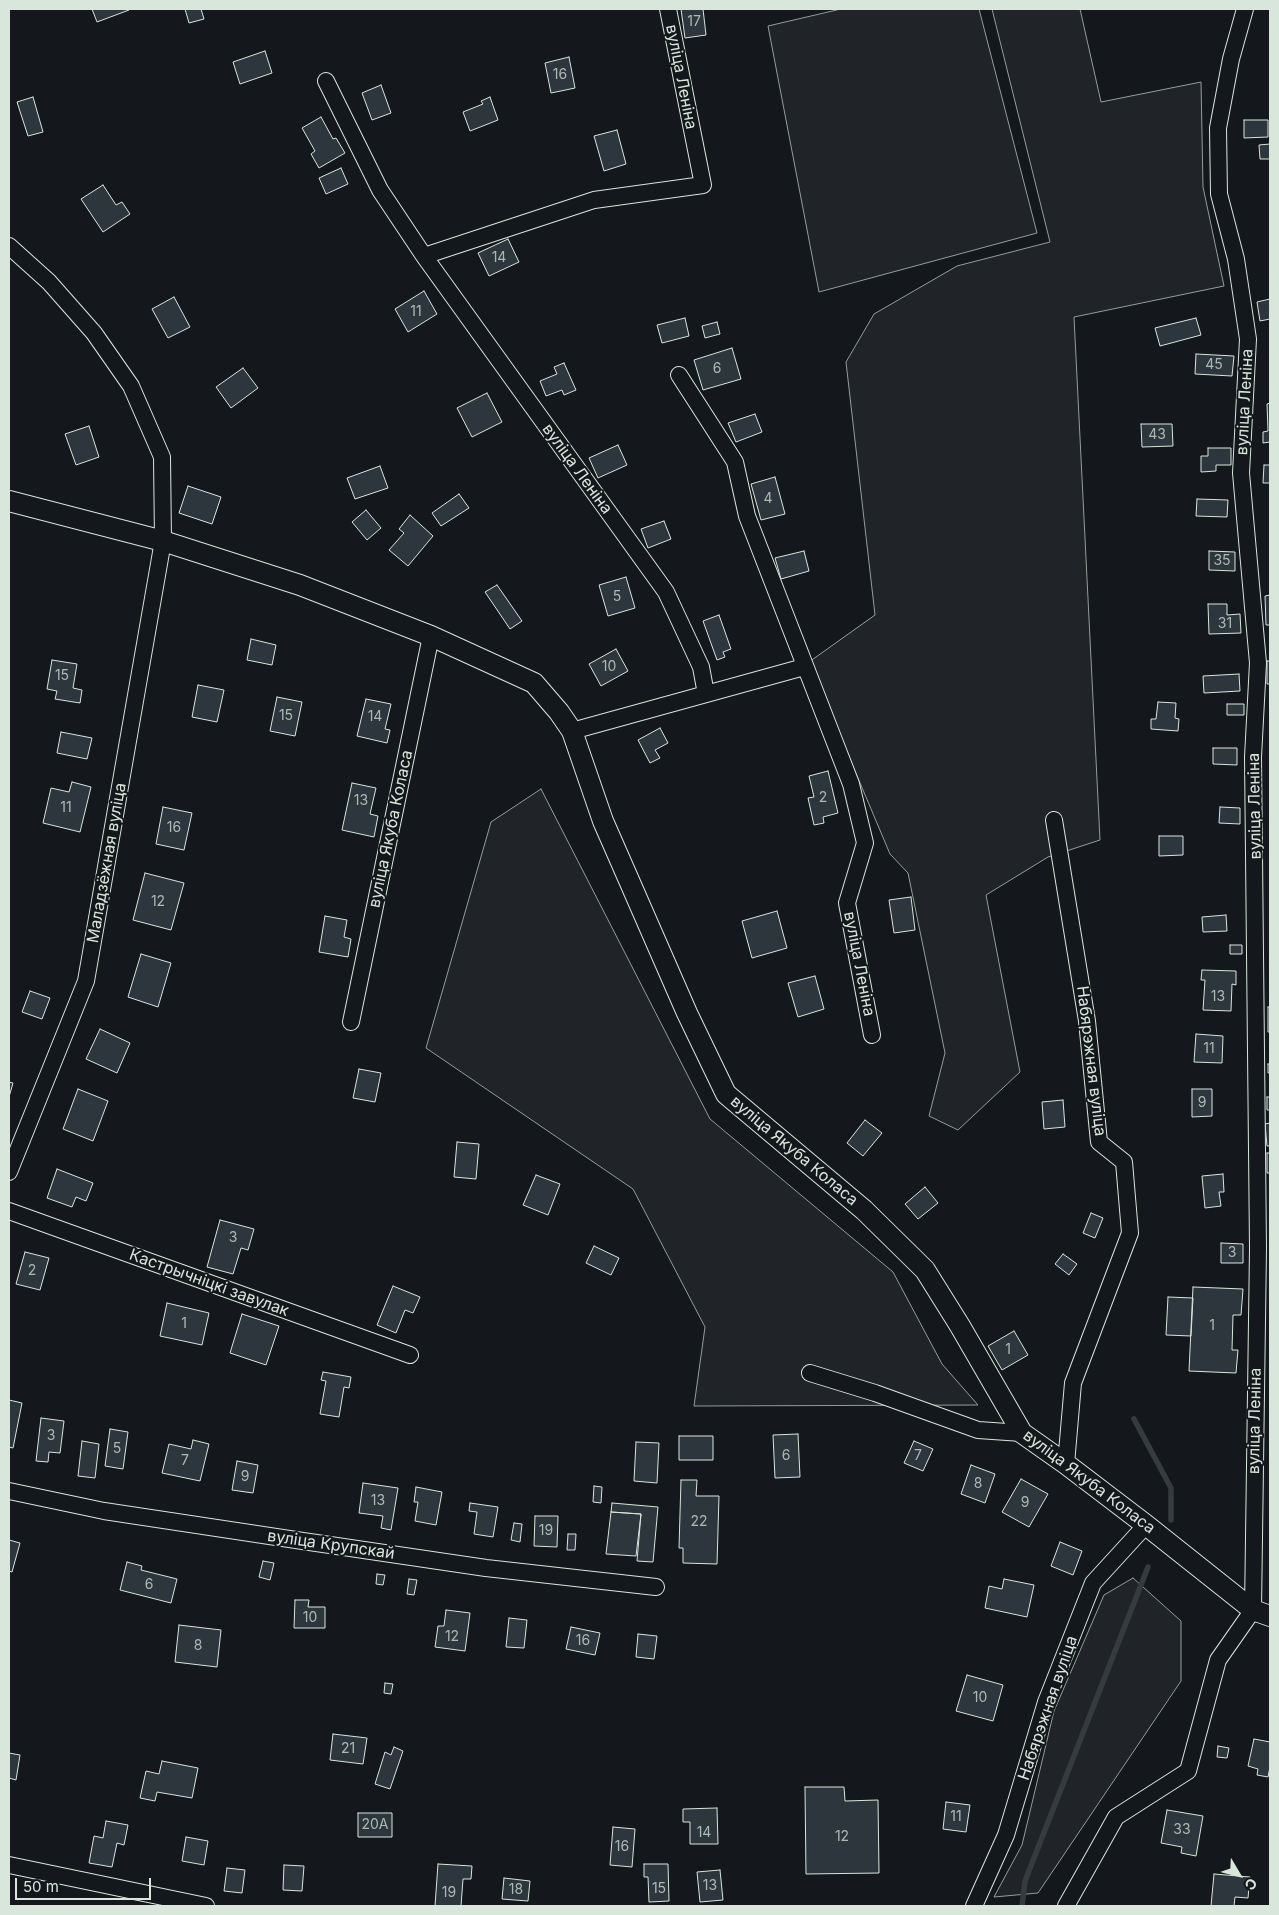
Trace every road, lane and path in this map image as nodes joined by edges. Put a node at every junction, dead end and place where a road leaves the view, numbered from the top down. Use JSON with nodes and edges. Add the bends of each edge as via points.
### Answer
{"nodes":[{"id":1,"x":668,"y":9,"type":"edge"},
{"id":2,"x":1245,"y":9,"type":"edge"},
{"id":3,"x":326,"y":81,"type":"dead end"},
{"id":4,"x":9,"y":246,"type":"edge"},
{"id":5,"x":424,"y":256,"type":"junction"},
{"id":6,"x":679,"y":375,"type":"dead end"},
{"id":7,"x":9,"y":501,"type":"edge"},
{"id":8,"x":163,"y":541,"type":"junction"},
{"id":9,"x":431,"y":636,"type":"junction"},
{"id":10,"x":804,"y":667,"type":"junction"},
{"id":11,"x":706,"y":694,"type":"junction"},
{"id":12,"x":572,"y":731,"type":"junction"},
{"id":13,"x":1054,"y":820,"type":"dead end"},
{"id":14,"x":351,"y":1022,"type":"dead end"},
{"id":15,"x":872,"y":1035,"type":"dead end"},
{"id":16,"x":9,"y":1172,"type":"edge"},
{"id":17,"x":9,"y":1211,"type":"edge"},
{"id":18,"x":410,"y":1355,"type":"dead end"},
{"id":19,"x":810,"y":1373,"type":"dead end"},
{"id":20,"x":1022,"y":1433,"type":"junction"},
{"id":21,"x":1066,"y":1464,"type":"junction"},
{"id":22,"x":9,"y":1491,"type":"edge"},
{"id":23,"x":1146,"y":1525,"type":"junction"},
{"id":24,"x":656,"y":1587,"type":"dead end"},
{"id":25,"x":1261,"y":1613,"type":"edge"},
{"id":26,"x":9,"y":1865,"type":"edge"},
{"id":27,"x":206,"y":1906,"type":"edge"},
{"id":28,"x":974,"y":1906,"type":"edge"},
{"id":29,"x":1066,"y":1906,"type":"edge"}],
"edges":[{"from":1,"to":5,"type":"street","name":"вуліца Леніна","via":[[703,185],[594,200]]},
{"from":2,"to":25,"type":"street","name":"вуліца Леніна","via":[[1231,59],[1218,128],[1219,194],[1236,259],[1248,339],[1241,473],[1258,663],[1253,757]]},
{"from":3,"to":5,"type":"street","name":"вуліца Леніна","via":[[380,190]]},
{"from":4,"to":8,"type":"street","via":[[49,282],[94,333],[131,386],[162,457]]},
{"from":5,"to":11,"type":"street","name":"вуліца Леніна","via":[[666,592],[701,667]]},
{"from":6,"to":10,"type":"street","name":"вуліца Леніна","via":[[735,462],[747,516]]},
{"from":7,"to":8,"type":"street","name":"вуліца Якуба Коласа"},
{"from":8,"to":9,"type":"street","name":"вуліца Якуба Коласа","via":[[300,585]]},
{"from":8,"to":16,"type":"street","name":"Маладзёжная вуліца","via":[[86,982]]},
{"from":9,"to":12,"type":"street","name":"вуліца Якуба Коласа","via":[[534,683]]},
{"from":9,"to":14,"type":"street","name":"вуліца Якуба Коласа"},
{"from":10,"to":11,"type":"street"},
{"from":10,"to":15,"type":"street","name":"вуліца Леніна","via":[[851,784],[865,843],[847,903]]},
{"from":11,"to":12,"type":"street"},
{"from":12,"to":20,"type":"street","name":"вуліца Якуба Коласа","via":[[628,878],[726,1094],[864,1210],[925,1270]]},
{"from":13,"to":21,"type":"street","name":"Набярэжная вуліца","via":[[1087,1021],[1099,1142],[1124,1162],[1130,1233],[1073,1384]]},
{"from":17,"to":18,"type":"street","name":"Кастрычніцкі завулак"},
{"from":19,"to":20,"type":"street","via":[[978,1430]]},
{"from":20,"to":21,"type":"street","name":"вуліца Якуба Коласа"},
{"from":21,"to":23,"type":"street","name":"вуліца Якуба Коласа"},
{"from":22,"to":24,"type":"street","name":"вуліца Крупскай","via":[[104,1511],[296,1540],[486,1568]]},
{"from":23,"to":25,"type":"street","name":"вуліца Якуба Коласа"},
{"from":23,"to":28,"type":"street","name":"Набярэжная вуліца","via":[[1093,1583],[1046,1702],[1006,1835]]},
{"from":25,"to":29,"type":"street","via":[[1218,1660],[1188,1771],[1116,1817]]},
{"from":26,"to":27,"type":"street"}]}
